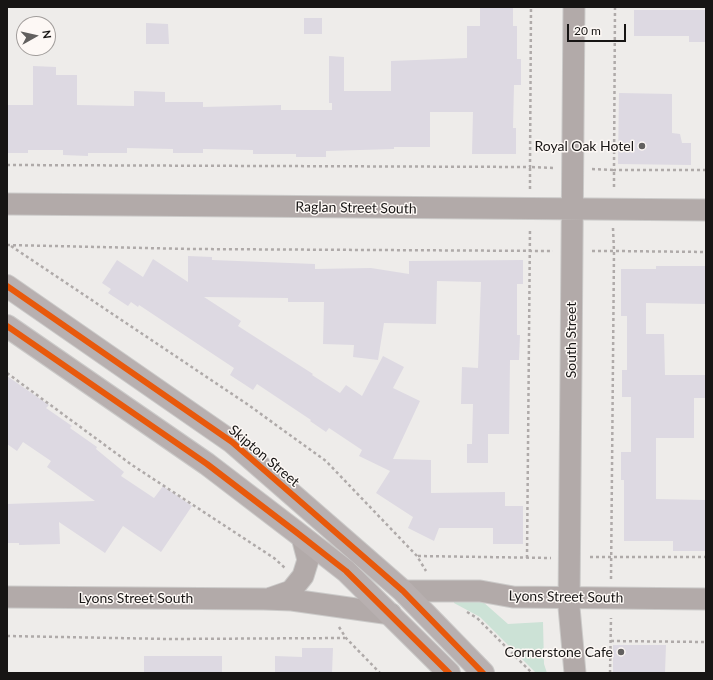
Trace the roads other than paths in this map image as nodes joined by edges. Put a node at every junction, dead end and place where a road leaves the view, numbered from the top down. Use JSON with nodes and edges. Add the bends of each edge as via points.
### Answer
{"nodes":[{"id":1,"x":574,"y":7,"type":"edge"},
{"id":2,"x":7,"y":204,"type":"edge"},
{"id":3,"x":572,"y":209,"type":"junction"},
{"id":4,"x":706,"y":210,"type":"edge"},
{"id":5,"x":7,"y":286,"type":"edge"},
{"id":6,"x":7,"y":326,"type":"edge"},
{"id":7,"x":302,"y":537,"type":"junction"},
{"id":8,"x":403,"y":591,"type":"junction"},
{"id":9,"x":7,"y":597,"type":"edge"},
{"id":10,"x":570,"y":598,"type":"junction"},
{"id":11,"x":264,"y":599,"type":"junction"},
{"id":12,"x":706,"y":599,"type":"edge"},
{"id":13,"x":390,"y":614,"type":"junction"},
{"id":14,"x":449,"y":673,"type":"edge"},
{"id":15,"x":483,"y":673,"type":"edge"},
{"id":16,"x":575,"y":673,"type":"edge"}],
"edges":[{"from":1,"to":3,"type":"street","name":"South Street"},
{"from":2,"to":3,"type":"street","name":"Raglan Street South"},
{"from":3,"to":4,"type":"street","name":"Raglan Street South"},
{"from":3,"to":10,"type":"street","name":"South Street"},
{"from":5,"to":8,"type":"highway","name":"Skipton Street","via":[[232,442]]},
{"from":6,"to":7,"type":"highway","via":[[207,464]]},
{"from":7,"to":11,"type":"street","name":"Lyons Street South","via":[[308,560],[300,581],[291,591],[278,597]]},
{"from":7,"to":13,"type":"highway","via":[[346,571]]},
{"from":8,"to":10,"type":"street","name":"Lyons Street South","via":[[485,591],[508,597]]},
{"from":8,"to":15,"type":"highway","name":"Skipton Street"},
{"from":9,"to":11,"type":"street","name":"Lyons Street South"},
{"from":10,"to":12,"type":"street","name":"Lyons Street South"},
{"from":10,"to":16,"type":"street","name":"South Street"},
{"from":11,"to":13,"type":"street","name":"Lyons Street South","via":[[324,604]]},
{"from":13,"to":14,"type":"highway"}]}
